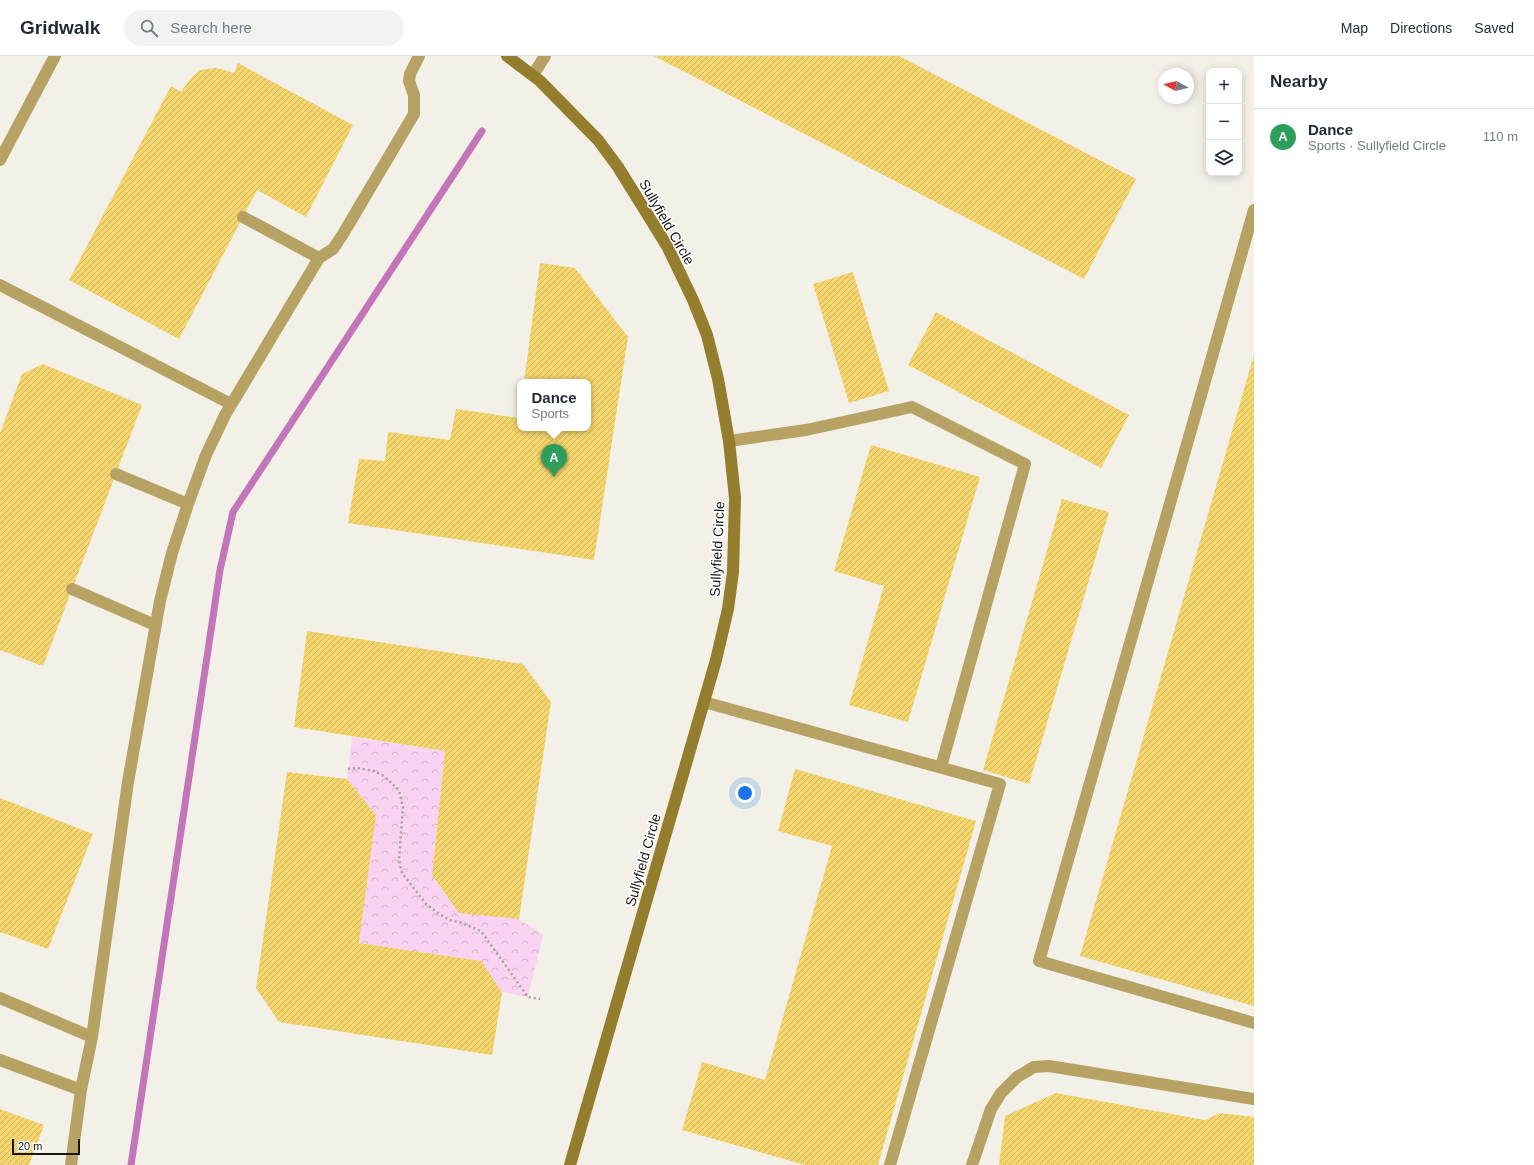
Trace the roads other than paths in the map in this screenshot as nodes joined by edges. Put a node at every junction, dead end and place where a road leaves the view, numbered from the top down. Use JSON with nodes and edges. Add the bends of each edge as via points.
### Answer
{"nodes":[{"id":1,"x":55,"y":56,"type":"edge"},
{"id":2,"x":419,"y":56,"type":"edge"},
{"id":3,"x":507,"y":56,"type":"edge"},
{"id":4,"x":545,"y":56,"type":"edge"},
{"id":5,"x":533,"y":75,"type":"junction"},
{"id":6,"x":0,"y":160,"type":"edge"},
{"id":7,"x":1254,"y":210,"type":"edge"},
{"id":8,"x":243,"y":217,"type":"dead end"},
{"id":9,"x":320,"y":258,"type":"junction"},
{"id":10,"x":0,"y":285,"type":"edge"},
{"id":11,"x":231,"y":404,"type":"junction"},
{"id":12,"x":729,"y":441,"type":"junction"},
{"id":13,"x":116,"y":474,"type":"dead end"},
{"id":14,"x":188,"y":504,"type":"junction"},
{"id":15,"x":72,"y":589,"type":"dead end"},
{"id":16,"x":155,"y":625,"type":"junction"},
{"id":17,"x":704,"y":702,"type":"junction"},
{"id":18,"x":941,"y":767,"type":"junction"},
{"id":19,"x":0,"y":998,"type":"edge"},
{"id":20,"x":1254,"y":1023,"type":"edge"},
{"id":21,"x":92,"y":1037,"type":"junction"},
{"id":22,"x":0,"y":1060,"type":"edge"},
{"id":23,"x":81,"y":1090,"type":"junction"},
{"id":24,"x":1254,"y":1099,"type":"edge"},
{"id":25,"x":70,"y":1165,"type":"edge"},
{"id":26,"x":570,"y":1165,"type":"edge"},
{"id":27,"x":890,"y":1165,"type":"edge"},
{"id":28,"x":972,"y":1165,"type":"edge"}],
"edges":[{"from":1,"to":6,"type":"street"},
{"from":2,"to":9,"type":"street","via":[[409,81],[414,95],[414,114],[340,239],[333,249]]},
{"from":3,"to":5,"type":"street","name":"Sullyfield Circle"},
{"from":4,"to":5,"type":"street"},
{"from":5,"to":12,"type":"street","name":"Sullyfield Circle","via":[[598,140],[618,167],[667,246],[707,335]]},
{"from":7,"to":20,"type":"street","via":[[1039,961]]},
{"from":8,"to":9,"type":"street"},
{"from":9,"to":11,"type":"street"},
{"from":10,"to":11,"type":"street"},
{"from":11,"to":14,"type":"street","via":[[206,455]]},
{"from":12,"to":17,"type":"street","name":"Sullyfield Circle","via":[[735,498],[733,572],[722,637]]},
{"from":12,"to":18,"type":"street","via":[[806,430],[912,407],[1025,464]]},
{"from":13,"to":14,"type":"street"},
{"from":14,"to":16,"type":"street","via":[[172,554]]},
{"from":15,"to":16,"type":"street"},
{"from":16,"to":21,"type":"street","via":[[126,798]]},
{"from":17,"to":18,"type":"street"},
{"from":17,"to":26,"type":"street","name":"Sullyfield Circle"},
{"from":18,"to":27,"type":"street","via":[[1000,784]]},
{"from":19,"to":21,"type":"street"},
{"from":21,"to":23,"type":"street"},
{"from":22,"to":23,"type":"street"},
{"from":23,"to":25,"type":"street"},
{"from":24,"to":28,"type":"street","via":[[1049,1066],[1034,1066],[1017,1077],[1001,1093],[991,1109]]}]}
